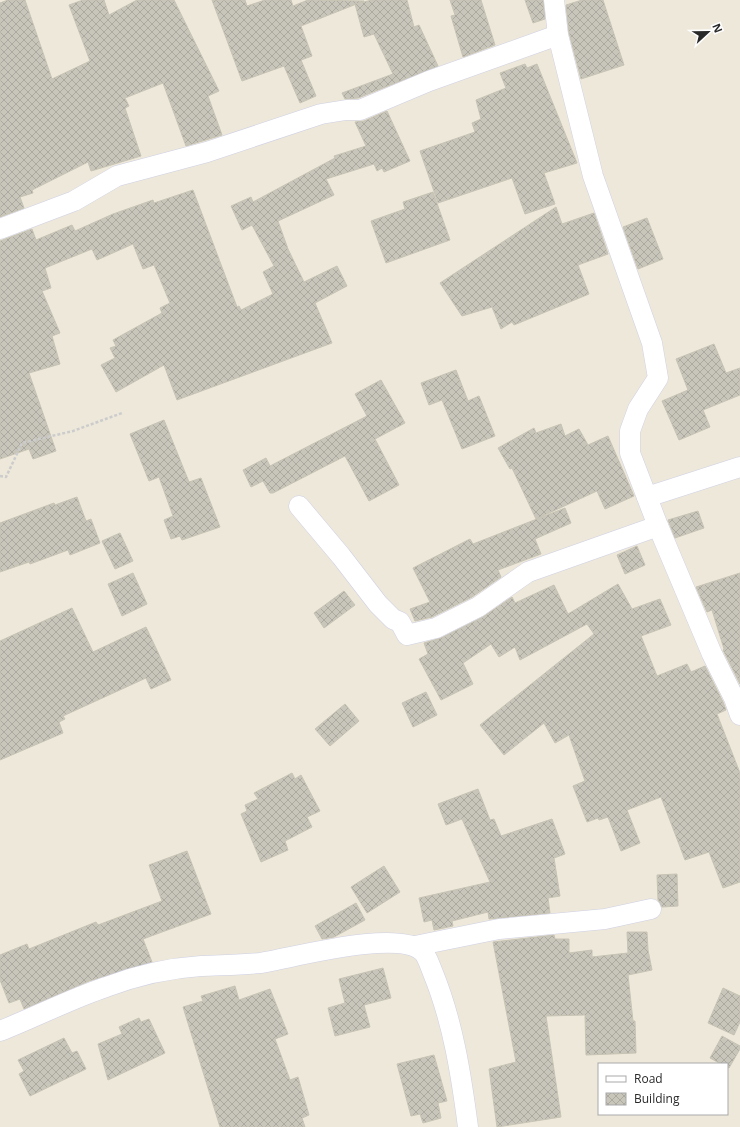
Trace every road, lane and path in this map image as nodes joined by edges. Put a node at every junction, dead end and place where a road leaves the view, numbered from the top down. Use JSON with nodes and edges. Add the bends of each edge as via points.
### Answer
{"nodes":[{"id":1,"x":554,"y":0,"type":"edge"},
{"id":2,"x":558,"y":35,"type":"junction"},
{"id":3,"x":0,"y":229,"type":"edge"},
{"id":4,"x":122,"y":413,"type":"dead end"},
{"id":5,"x":740,"y":466,"type":"edge"},
{"id":6,"x":0,"y":476,"type":"edge"},
{"id":7,"x":648,"y":497,"type":"junction"},
{"id":8,"x":299,"y":506,"type":"dead end"},
{"id":9,"x":658,"y":526,"type":"junction"},
{"id":10,"x":740,"y":715,"type":"edge"},
{"id":11,"x":651,"y":909,"type":"dead end"},
{"id":12,"x":415,"y":946,"type":"junction"},
{"id":13,"x":0,"y":1031,"type":"edge"},
{"id":14,"x":468,"y":1127,"type":"edge"}],
"edges":[{"from":1,"to":2,"type":"street"},
{"from":2,"to":3,"type":"street","via":[[429,81],[360,110],[321,114],[207,152],[117,176],[74,201]]},
{"from":2,"to":7,"type":"street","via":[[593,176],[656,360],[658,378],[638,409],[630,431],[630,453]]},
{"from":4,"to":6,"type":"path","via":[[73,431],[22,443],[6,477]]},
{"from":5,"to":7,"type":"street"},
{"from":7,"to":9,"type":"street"},
{"from":8,"to":9,"type":"street","via":[[378,604],[393,619],[400,622],[407,635],[436,628],[478,607],[528,572]]},
{"from":9,"to":10,"type":"street"},
{"from":11,"to":12,"type":"street","via":[[605,919],[499,930]]},
{"from":12,"to":13,"type":"street","via":[[341,946],[259,963],[199,966],[146,976],[106,987]]},
{"from":12,"to":14,"type":"street","via":[[423,952],[429,963],[452,1030]]}]}
